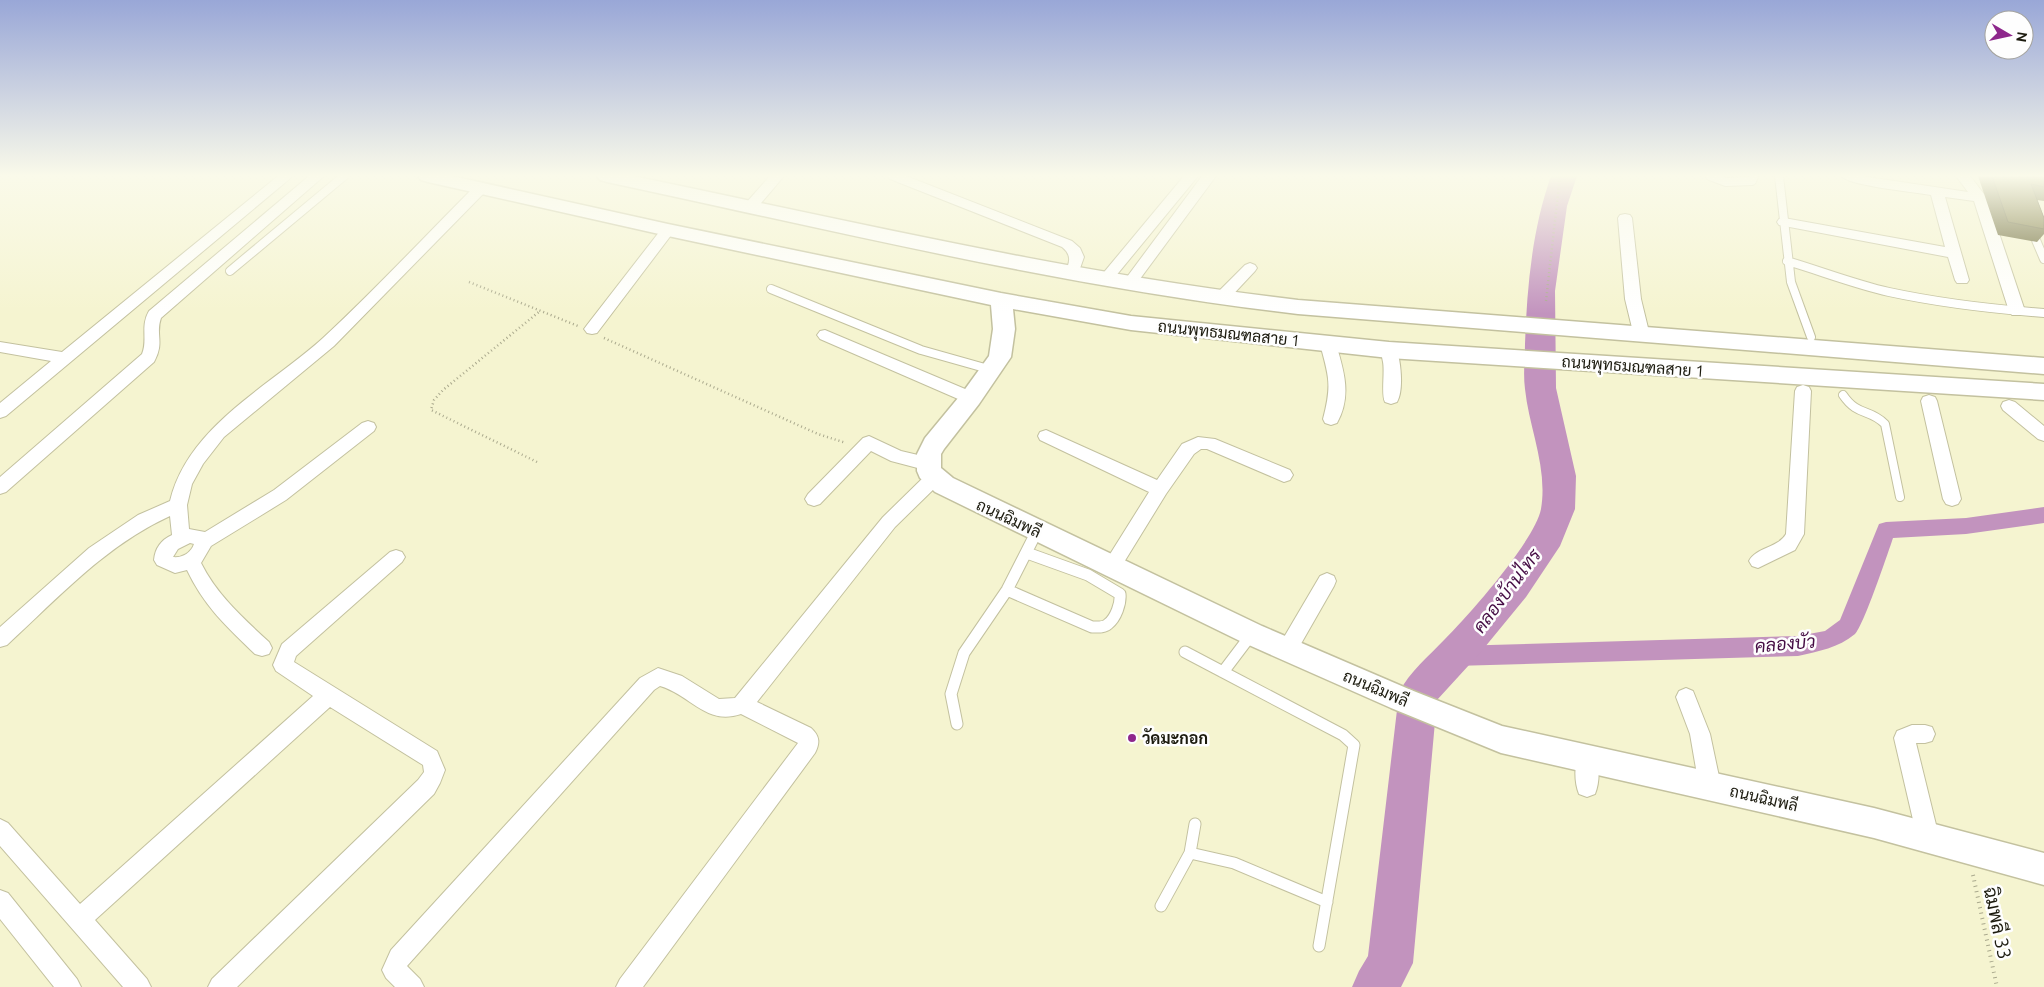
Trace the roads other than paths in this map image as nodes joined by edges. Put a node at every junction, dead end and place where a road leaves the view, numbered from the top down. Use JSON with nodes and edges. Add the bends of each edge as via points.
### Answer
{"nodes":[{"id":1,"x":230,"y":222,"type":"edge"},
{"id":2,"x":263,"y":222,"type":"edge"},
{"id":3,"x":289,"y":222,"type":"edge"},
{"id":4,"x":449,"y":222,"type":"edge"},
{"id":5,"x":636,"y":222,"type":"edge"},
{"id":6,"x":827,"y":222,"type":"edge"},
{"id":7,"x":1011,"y":222,"type":"edge"},
{"id":8,"x":1153,"y":222,"type":"edge"},
{"id":9,"x":1175,"y":222,"type":"edge"},
{"id":10,"x":1625,"y":222,"type":"edge"},
{"id":11,"x":1784,"y":222,"type":"joint"},
{"id":12,"x":1945,"y":222,"type":"edge"},
{"id":13,"x":1988,"y":222,"type":"edge"},
{"id":14,"x":2030,"y":228,"type":"edge"},
{"id":15,"x":668,"y":230,"type":"junction"},
{"id":16,"x":1954,"y":253,"type":"junction"},
{"id":17,"x":2044,"y":259,"type":"edge"},
{"id":18,"x":1787,"y":261,"type":"junction"},
{"id":19,"x":1250,"y":268,"type":"dead end"},
{"id":20,"x":230,"y":271,"type":"dead end"},
{"id":21,"x":1072,"y":274,"type":"junction"},
{"id":22,"x":1105,"y":280,"type":"junction"},
{"id":23,"x":1962,"y":280,"type":"dead end"},
{"id":24,"x":1129,"y":284,"type":"junction"},
{"id":25,"x":770,"y":289,"type":"dead end"},
{"id":26,"x":1221,"y":298,"type":"junction"},
{"id":27,"x":1001,"y":300,"type":"junction"},
{"id":28,"x":2017,"y":311,"type":"junction"},
{"id":29,"x":2044,"y":312,"type":"edge"},
{"id":30,"x":591,"y":331,"type":"road end"},
{"id":31,"x":1641,"y":332,"type":"junction"},
{"id":32,"x":825,"y":335,"type":"dead end"},
{"id":33,"x":1810,"y":338,"type":"junction"},
{"id":34,"x":1328,"y":344,"type":"junction"},
{"id":35,"x":0,"y":347,"type":"edge"},
{"id":36,"x":1389,"y":350,"type":"junction"},
{"id":37,"x":2044,"y":352,"type":"edge"},
{"id":38,"x":65,"y":358,"type":"junction"},
{"id":39,"x":2044,"y":366,"type":"edge"},
{"id":40,"x":1666,"y":369,"type":"junction"},
{"id":41,"x":992,"y":370,"type":"junction"},
{"id":42,"x":1803,"y":391,"type":"junction"},
{"id":43,"x":2044,"y":392,"type":"edge"},
{"id":44,"x":1843,"y":395,"type":"junction"},
{"id":45,"x":971,"y":398,"type":"junction"},
{"id":46,"x":1391,"y":398,"type":"dead end"},
{"id":47,"x":1929,"y":401,"type":"junction"},
{"id":48,"x":2009,"y":406,"type":"junction"},
{"id":49,"x":2044,"y":408,"type":"edge"},
{"id":50,"x":0,"y":412,"type":"edge"},
{"id":51,"x":1331,"y":419,"type":"dead end"},
{"id":52,"x":368,"y":427,"type":"dead end"},
{"id":53,"x":2044,"y":435,"type":"edge"},
{"id":54,"x":1046,"y":436,"type":"dead end"},
{"id":55,"x":932,"y":471,"type":"junction"},
{"id":56,"x":1284,"y":475,"type":"dead end"},
{"id":57,"x":0,"y":488,"type":"edge"},
{"id":58,"x":1160,"y":489,"type":"junction"},
{"id":59,"x":1900,"y":497,"type":"dead end"},
{"id":60,"x":814,"y":499,"type":"dead end"},
{"id":61,"x":1952,"y":499,"type":"dead end"},
{"id":62,"x":178,"y":505,"type":"junction"},
{"id":63,"x":181,"y":538,"type":"junction"},
{"id":64,"x":203,"y":542,"type":"junction"},
{"id":65,"x":1032,"y":542,"type":"junction"},
{"id":66,"x":396,"y":557,"type":"dead end"},
{"id":67,"x":191,"y":560,"type":"junction"},
{"id":68,"x":1758,"y":561,"type":"dead end"},
{"id":69,"x":1111,"y":567,"type":"junction"},
{"id":70,"x":1327,"y":581,"type":"dead end"},
{"id":71,"x":1006,"y":590,"type":"junction"},
{"id":72,"x":1252,"y":634,"type":"junction"},
{"id":73,"x":0,"y":639,"type":"edge"},
{"id":74,"x":262,"y":648,"type":"dead end"},
{"id":75,"x":1287,"y":650,"type":"junction"},
{"id":76,"x":1185,"y":652,"type":"dead end"},
{"id":77,"x":1223,"y":672,"type":"junction"},
{"id":78,"x":328,"y":696,"type":"junction"},
{"id":79,"x":1686,"y":697,"type":"dead end"},
{"id":80,"x":742,"y":705,"type":"junction"},
{"id":81,"x":957,"y":724,"type":"dead end"},
{"id":82,"x":1925,"y":734,"type":"dead end"},
{"id":83,"x":1710,"y":786,"type":"junction"},
{"id":84,"x":1195,"y":824,"type":"dead end"},
{"id":85,"x":0,"y":830,"type":"edge"},
{"id":86,"x":1928,"y":837,"type":"junction"},
{"id":87,"x":1190,"y":854,"type":"junction"},
{"id":88,"x":2044,"y":869,"type":"edge"},
{"id":89,"x":1327,"y":902,"type":"junction"},
{"id":90,"x":1161,"y":906,"type":"dead end"},
{"id":91,"x":2,"y":908,"type":"edge"},
{"id":92,"x":80,"y":919,"type":"junction"},
{"id":93,"x":1319,"y":946,"type":"dead end"},
{"id":94,"x":69,"y":987,"type":"edge"},
{"id":95,"x":139,"y":987,"type":"edge"},
{"id":96,"x":220,"y":987,"type":"edge"},
{"id":97,"x":412,"y":987,"type":"edge"},
{"id":98,"x":628,"y":987,"type":"edge"}],
"edges":[{"from":1,"to":38,"type":"street"},
{"from":2,"to":57,"type":"street","via":[[154,315],[151,321],[154,350],[148,358]]},
{"from":3,"to":20,"type":"lane"},
{"from":4,"to":62,"type":"street","via":[[328,342],[218,433],[187,476]]},
{"from":5,"to":15,"type":"main road","name":"ถนนพุทธมณฑลสาย 1"},
{"from":6,"to":21,"type":"main road","name":"ถนนพุทธมณฑลสาย 1"},
{"from":7,"to":21,"type":"street","via":[[1076,250],[1078,255]]},
{"from":8,"to":22,"type":"street"},
{"from":9,"to":24,"type":"street"},
{"from":10,"to":31,"type":"street","via":[[1633,300]]},
{"from":11,"to":16,"type":"street"},
{"from":11,"to":18,"type":"lane"},
{"from":12,"to":16,"type":"street"},
{"from":13,"to":28,"type":"street"},
{"from":14,"to":17,"type":"lane"},
{"from":15,"to":27,"type":"main road","name":"ถนนพุทธมณฑลสาย 1"},
{"from":15,"to":30,"type":"street"},
{"from":16,"to":23,"type":"street"},
{"from":18,"to":28,"type":"lane","via":[[1868,287]]},
{"from":18,"to":33,"type":"lane"},
{"from":19,"to":26,"type":"street"},
{"from":21,"to":22,"type":"main road","name":"ถนนพุทธมณฑลสาย 1"},
{"from":22,"to":24,"type":"main road","name":"ถนนพุทธมณฑลสาย 1"},
{"from":24,"to":26,"type":"main road","name":"ถนนพุทธมณฑลสาย 1"},
{"from":25,"to":41,"type":"lane","via":[[921,350]]},
{"from":26,"to":31,"type":"main road","name":"ถนนพุทธมณฑลสาย 1"},
{"from":27,"to":34,"type":"main road","name":"ถนนพุทธมณฑลสาย 1","via":[[1141,324]]},
{"from":27,"to":41,"type":"main road","via":[[1002,348]]},
{"from":28,"to":29,"type":"lane"},
{"from":31,"to":33,"type":"main road"},
{"from":31,"to":39,"type":"main road","name":"ถนนพุทธมณฑลสาย 1"},
{"from":32,"to":45,"type":"street"},
{"from":33,"to":37,"type":"main road"},
{"from":34,"to":36,"type":"main road","name":"ถนนพุทธมณฑลสาย 1"},
{"from":34,"to":51,"type":"street","via":[[1338,380]]},
{"from":35,"to":38,"type":"street"},
{"from":36,"to":40,"type":"main road","name":"ถนนพุทธมณฑลสาย 1"},
{"from":36,"to":46,"type":"street","via":[[1393,374]]},
{"from":38,"to":50,"type":"street"},
{"from":40,"to":42,"type":"main road","via":[[1736,386]]},
{"from":40,"to":43,"type":"main road","name":"ถนนพุทธมณฑลสาย 1"},
{"from":41,"to":45,"type":"main road"},
{"from":42,"to":44,"type":"main road"},
{"from":42,"to":68,"type":"street","via":[[1795,534],[1789,545]]},
{"from":44,"to":47,"type":"main road"},
{"from":44,"to":59,"type":"lane","via":[[1850,407],[1859,413],[1872,414],[1886,424]]},
{"from":45,"to":55,"type":"main road","via":[[934,444],[929,454]]},
{"from":47,"to":48,"type":"main road"},
{"from":47,"to":61,"type":"street"},
{"from":48,"to":49,"type":"main road"},
{"from":48,"to":53,"type":"street"},
{"from":52,"to":64,"type":"street","via":[[280,495]]},
{"from":54,"to":58,"type":"street"},
{"from":55,"to":60,"type":"street","via":[[869,442]]},
{"from":55,"to":65,"type":"main road","name":"ถนนฉิมพลี"},
{"from":55,"to":80,"type":"street"},
{"from":56,"to":58,"type":"street","via":[[1209,443],[1198,442],[1188,449]]},
{"from":58,"to":69,"type":"street"},
{"from":62,"to":63,"type":"street"},
{"from":62,"to":73,"type":"street","via":[[144,520],[95,553]]},
{"from":63,"to":64,"type":"street","via":[[199,537]]},
{"from":63,"to":67,"type":"street","via":[[166,548],[164,560],[174,565]]},
{"from":64,"to":67,"type":"street"},
{"from":65,"to":69,"type":"main road","name":"ถนนฉิมพลี"},
{"from":65,"to":71,"type":"lane"},
{"from":65,"to":71,"type":"lane","via":[[1116,590],[1121,602],[1109,624],[1092,627]]},
{"from":66,"to":78,"type":"street","via":[[284,657],[283,665]]},
{"from":67,"to":74,"type":"street","via":[[204,587],[225,613]]},
{"from":69,"to":72,"type":"main road","name":"ถนนฉิมพลี"},
{"from":70,"to":75,"type":"street"},
{"from":71,"to":81,"type":"lane","via":[[964,653],[951,694]]},
{"from":72,"to":75,"type":"main road","name":"ถนนฉิมพลี"},
{"from":72,"to":77,"type":"lane"},
{"from":75,"to":83,"type":"main road","name":"ถนนฉิมพลี","via":[[1587,773]]},
{"from":76,"to":77,"type":"lane"},
{"from":77,"to":89,"type":"lane","via":[[1343,735],[1354,745]]},
{"from":78,"to":92,"type":"street"},
{"from":78,"to":96,"type":"street","via":[[430,758],[435,766],[434,774],[419,794]]},
{"from":79,"to":83,"type":"street","via":[[1700,734]]},
{"from":80,"to":97,"type":"street","via":[[730,709],[716,708],[675,682],[658,678],[647,684],[399,958],[394,970]]},
{"from":80,"to":98,"type":"street","via":[[804,735],[809,739],[808,746]]},
{"from":82,"to":86,"type":"street","via":[[1904,738]]},
{"from":83,"to":86,"type":"main road","name":"ถนนฉิมพลี"},
{"from":84,"to":87,"type":"lane"},
{"from":85,"to":92,"type":"street"},
{"from":86,"to":88,"type":"main road","name":"ถนนฉิมพลี"},
{"from":87,"to":89,"type":"lane","via":[[1234,863]]},
{"from":87,"to":90,"type":"lane"},
{"from":89,"to":93,"type":"lane"},
{"from":91,"to":94,"type":"street"},
{"from":92,"to":95,"type":"street"}]}
